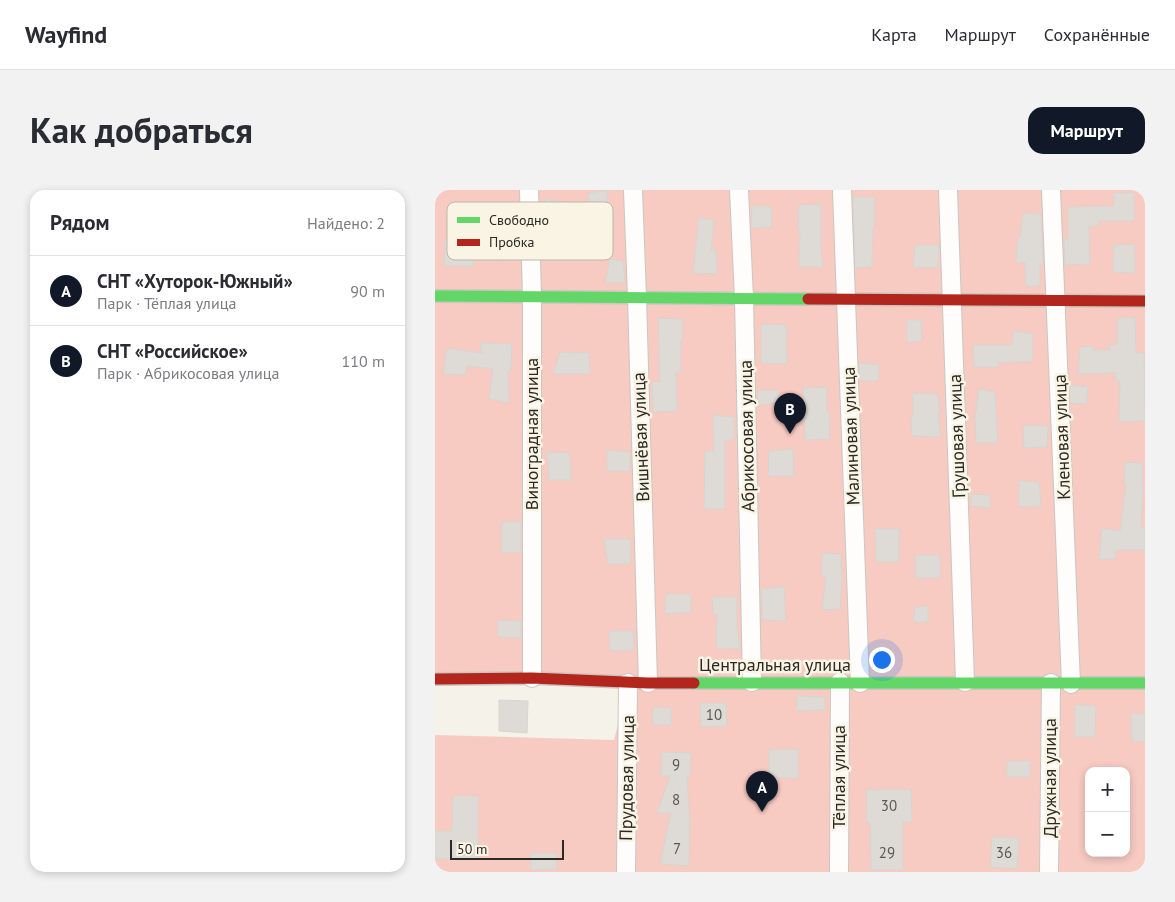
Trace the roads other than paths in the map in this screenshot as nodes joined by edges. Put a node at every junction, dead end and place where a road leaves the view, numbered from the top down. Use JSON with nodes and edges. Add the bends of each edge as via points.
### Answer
{"nodes":[{"id":1,"x":633,"y":190,"type":"edge"},
{"id":2,"x":739,"y":190,"type":"edge"},
{"id":3,"x":842,"y":190,"type":"edge"},
{"id":4,"x":947,"y":190,"type":"edge"},
{"id":5,"x":1051,"y":190,"type":"edge"},
{"id":6,"x":531,"y":260,"type":"edge"},
{"id":7,"x":435,"y":296,"type":"edge"},
{"id":8,"x":532,"y":296,"type":"junction"},
{"id":9,"x":637,"y":297,"type":"junction"},
{"id":10,"x":744,"y":298,"type":"junction"},
{"id":11,"x":846,"y":300,"type":"junction"},
{"id":12,"x":953,"y":300,"type":"junction"},
{"id":13,"x":1057,"y":300,"type":"junction"},
{"id":14,"x":1145,"y":301,"type":"edge"},
{"id":15,"x":532,"y":678,"type":"junction"},
{"id":16,"x":435,"y":679,"type":"edge"},
{"id":17,"x":752,"y":682,"type":"junction"},
{"id":18,"x":839,"y":682,"type":"junction"},
{"id":19,"x":860,"y":682,"type":"junction"},
{"id":20,"x":965,"y":682,"type":"junction"},
{"id":21,"x":628,"y":683,"type":"junction"},
{"id":22,"x":648,"y":683,"type":"junction"},
{"id":23,"x":1051,"y":684,"type":"junction"},
{"id":24,"x":1071,"y":684,"type":"junction"},
{"id":25,"x":1145,"y":684,"type":"edge"},
{"id":26,"x":625,"y":872,"type":"edge"},
{"id":27,"x":839,"y":872,"type":"edge"},
{"id":28,"x":1049,"y":872,"type":"edge"}],
"edges":[{"from":1,"to":9,"type":"street","name":"Вишнёвая улица"},
{"from":2,"to":10,"type":"street","name":"Абрикосовая улица"},
{"from":3,"to":11,"type":"street","name":"Малиновая улица"},
{"from":4,"to":12,"type":"street","name":"Грушовая улица"},
{"from":5,"to":13,"type":"street","name":"Кленовая улица"},
{"from":6,"to":8,"type":"street","name":"Виноградная улица"},
{"from":7,"to":8,"type":"street"},
{"from":8,"to":9,"type":"street"},
{"from":8,"to":15,"type":"street","name":"Виноградная улица"},
{"from":9,"to":10,"type":"street"},
{"from":9,"to":22,"type":"street","name":"Вишнёвая улица"},
{"from":10,"to":11,"type":"street"},
{"from":10,"to":17,"type":"street","name":"Абрикосовая улица"},
{"from":11,"to":12,"type":"street"},
{"from":11,"to":19,"type":"street","name":"Малиновая улица"},
{"from":12,"to":13,"type":"street"},
{"from":12,"to":20,"type":"street","name":"Грушовая улица"},
{"from":13,"to":14,"type":"street"},
{"from":13,"to":24,"type":"street","name":"Кленовая улица"},
{"from":15,"to":16,"type":"street","name":"Центральная улица"},
{"from":15,"to":21,"type":"street","name":"Центральная улица"},
{"from":17,"to":18,"type":"street","name":"Центральная улица"},
{"from":17,"to":22,"type":"street","name":"Центральная улица"},
{"from":18,"to":19,"type":"street","name":"Центральная улица"},
{"from":18,"to":27,"type":"street","name":"Тёплая улица"},
{"from":19,"to":20,"type":"street","name":"Центральная улица"},
{"from":20,"to":23,"type":"street","name":"Центральная улица"},
{"from":21,"to":22,"type":"street","name":"Центральная улица"},
{"from":21,"to":26,"type":"street","name":"Прудовая улица"},
{"from":23,"to":24,"type":"street","name":"Центральная улица"},
{"from":23,"to":28,"type":"street","name":"Дружная улица"},
{"from":24,"to":25,"type":"street","name":"Центральная улица"}]}
